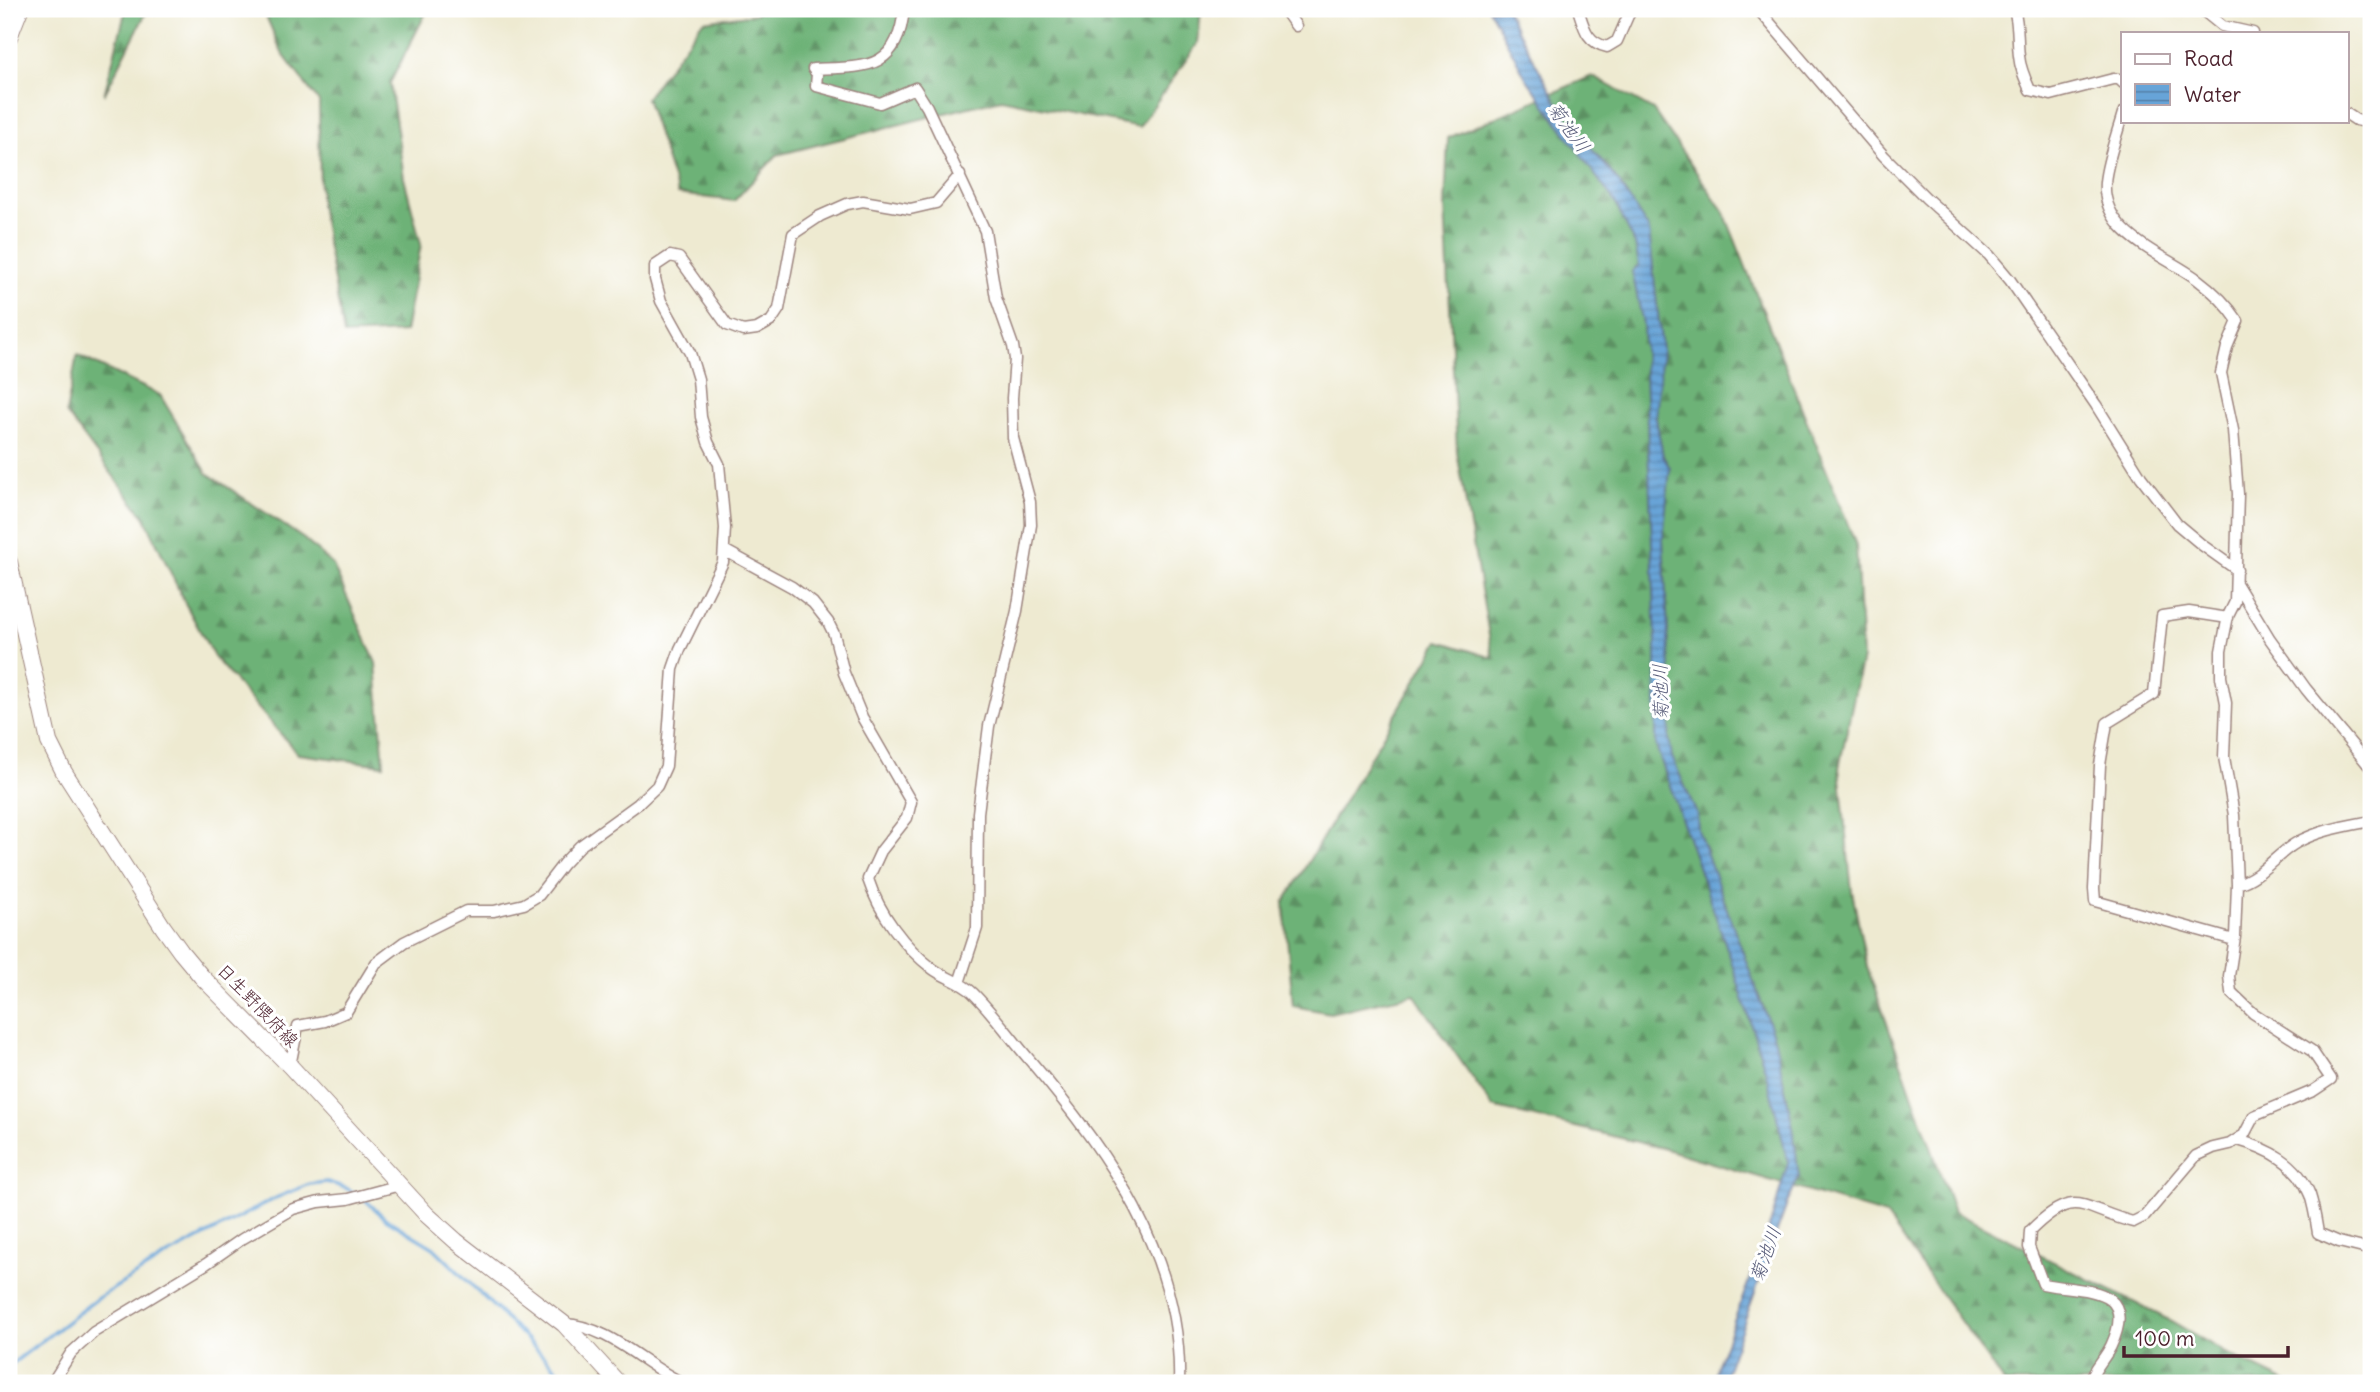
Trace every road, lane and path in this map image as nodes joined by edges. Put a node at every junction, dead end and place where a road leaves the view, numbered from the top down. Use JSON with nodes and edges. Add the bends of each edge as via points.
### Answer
{"nodes":[{"id":1,"x":20,"y":9,"type":"edge"},
{"id":2,"x":904,"y":9,"type":"edge"},
{"id":3,"x":1284,"y":9,"type":"edge"},
{"id":4,"x":1578,"y":9,"type":"edge"},
{"id":5,"x":1631,"y":9,"type":"edge"},
{"id":6,"x":1758,"y":9,"type":"edge"},
{"id":7,"x":2014,"y":9,"type":"edge"},
{"id":8,"x":2201,"y":9,"type":"edge"},
{"id":9,"x":1296,"y":26,"type":"dead end"},
{"id":10,"x":2249,"y":32,"type":"edge"},
{"id":11,"x":9,"y":37,"type":"edge"},
{"id":12,"x":2121,"y":81,"type":"edge"},
{"id":13,"x":2348,"y":115,"type":"edge"},
{"id":14,"x":2121,"y":122,"type":"edge"},
{"id":15,"x":2371,"y":123,"type":"edge"},
{"id":16,"x":960,"y":174,"type":"junction"},
{"id":17,"x":724,"y":550,"type":"junction"},
{"id":18,"x":9,"y":562,"type":"edge"},
{"id":19,"x":2237,"y":570,"type":"junction"},
{"id":20,"x":2236,"y":583,"type":"junction"},
{"id":21,"x":2228,"y":618,"type":"junction"},
{"id":22,"x":2371,"y":768,"type":"edge"},
{"id":23,"x":2371,"y":821,"type":"edge"},
{"id":24,"x":2236,"y":884,"type":"junction"},
{"id":25,"x":2234,"y":940,"type":"junction"},
{"id":26,"x":959,"y":983,"type":"junction"},
{"id":27,"x":290,"y":1066,"type":"junction"},
{"id":28,"x":2238,"y":1140,"type":"junction"},
{"id":29,"x":400,"y":1185,"type":"junction"},
{"id":30,"x":2371,"y":1250,"type":"edge"},
{"id":31,"x":564,"y":1324,"type":"junction"},
{"id":32,"x":52,"y":1383,"type":"edge"},
{"id":33,"x":618,"y":1383,"type":"edge"},
{"id":34,"x":683,"y":1383,"type":"edge"},
{"id":35,"x":1179,"y":1383,"type":"edge"},
{"id":36,"x":2090,"y":1383,"type":"edge"}],
"edges":[{"from":1,"to":11,"type":"main road"},
{"from":2,"to":16,"type":"street","via":[[890,54],[855,67],[813,69],[816,86],[880,103],[915,88]]},
{"from":3,"to":9,"type":"street"},
{"from":4,"to":5,"type":"street","via":[[1587,36],[1595,45],[1607,47],[1617,41]]},
{"from":6,"to":19,"type":"street","via":[[1884,156],[1989,255],[2177,524]]},
{"from":7,"to":12,"type":"street","via":[[2019,58],[2030,90],[2051,95],[2113,79]]},
{"from":8,"to":10,"type":"street","via":[[2222,26]]},
{"from":13,"to":15,"type":"street"},
{"from":14,"to":19,"type":"street","via":[[2105,182],[2108,205],[2117,223],[2204,284],[2238,321],[2221,373],[2238,494]]},
{"from":16,"to":17,"type":"street","via":[[936,203],[910,209],[855,202],[820,216],[793,234],[779,309],[757,329],[743,331],[727,325],[680,258],[670,256],[655,266],[661,301],[690,353],[701,416],[719,464]]},
{"from":16,"to":26,"type":"street","via":[[985,231],[996,298],[1013,346],[1013,438],[1030,502],[1031,525],[1017,611],[989,726],[978,813],[977,928]]},
{"from":17,"to":26,"type":"street","via":[[792,587],[828,622],[862,717],[911,802],[907,818],[881,851],[868,879],[875,900],[916,955]]},
{"from":17,"to":27,"type":"street","via":[[718,576],[673,669],[666,766],[657,786],[580,846],[540,895],[494,911],[466,912],[404,942],[376,963],[346,1012],[298,1026]]},
{"from":18,"to":27,"type":"main road","name":"日生野隈府線","via":[[49,742],[64,772],[181,952]]},
{"from":19,"to":20,"type":"street"},
{"from":20,"to":21,"type":"street"},
{"from":20,"to":22,"type":"street","via":[[2306,689]]},
{"from":21,"to":24,"type":"street","via":[[2221,677]]},
{"from":21,"to":25,"type":"street","via":[[2189,612],[2162,616],[2154,694],[2107,723],[2100,765],[2094,889],[2095,901]]},
{"from":23,"to":24,"type":"street","via":[[2325,831],[2294,844],[2250,881]]},
{"from":24,"to":25,"type":"street"},
{"from":25,"to":28,"type":"street","via":[[2231,992],[2253,1013],[2312,1051],[2331,1079],[2254,1116]]},
{"from":26,"to":35,"type":"street","via":[[972,992],[1046,1079],[1124,1186],[1159,1259],[1175,1321]]},
{"from":27,"to":29,"type":"main road","name":"日生野隈府線"},
{"from":28,"to":30,"type":"street","via":[[2268,1149],[2287,1162],[2310,1195],[2318,1233]]},
{"from":28,"to":36,"type":"street","via":[[2196,1156],[2145,1216],[2133,1223],[2076,1203],[2059,1206],[2029,1231],[2029,1247],[2043,1284],[2107,1295],[2115,1305],[2118,1320],[2111,1345]]},
{"from":29,"to":31,"type":"main road","name":"日生野隈府線","via":[[456,1241]]},
{"from":29,"to":32,"type":"street","via":[[293,1209],[94,1332],[71,1353]]},
{"from":31,"to":33,"type":"main road","name":"日生野隈府線"},
{"from":31,"to":34,"type":"street","via":[[599,1332]]}]}
